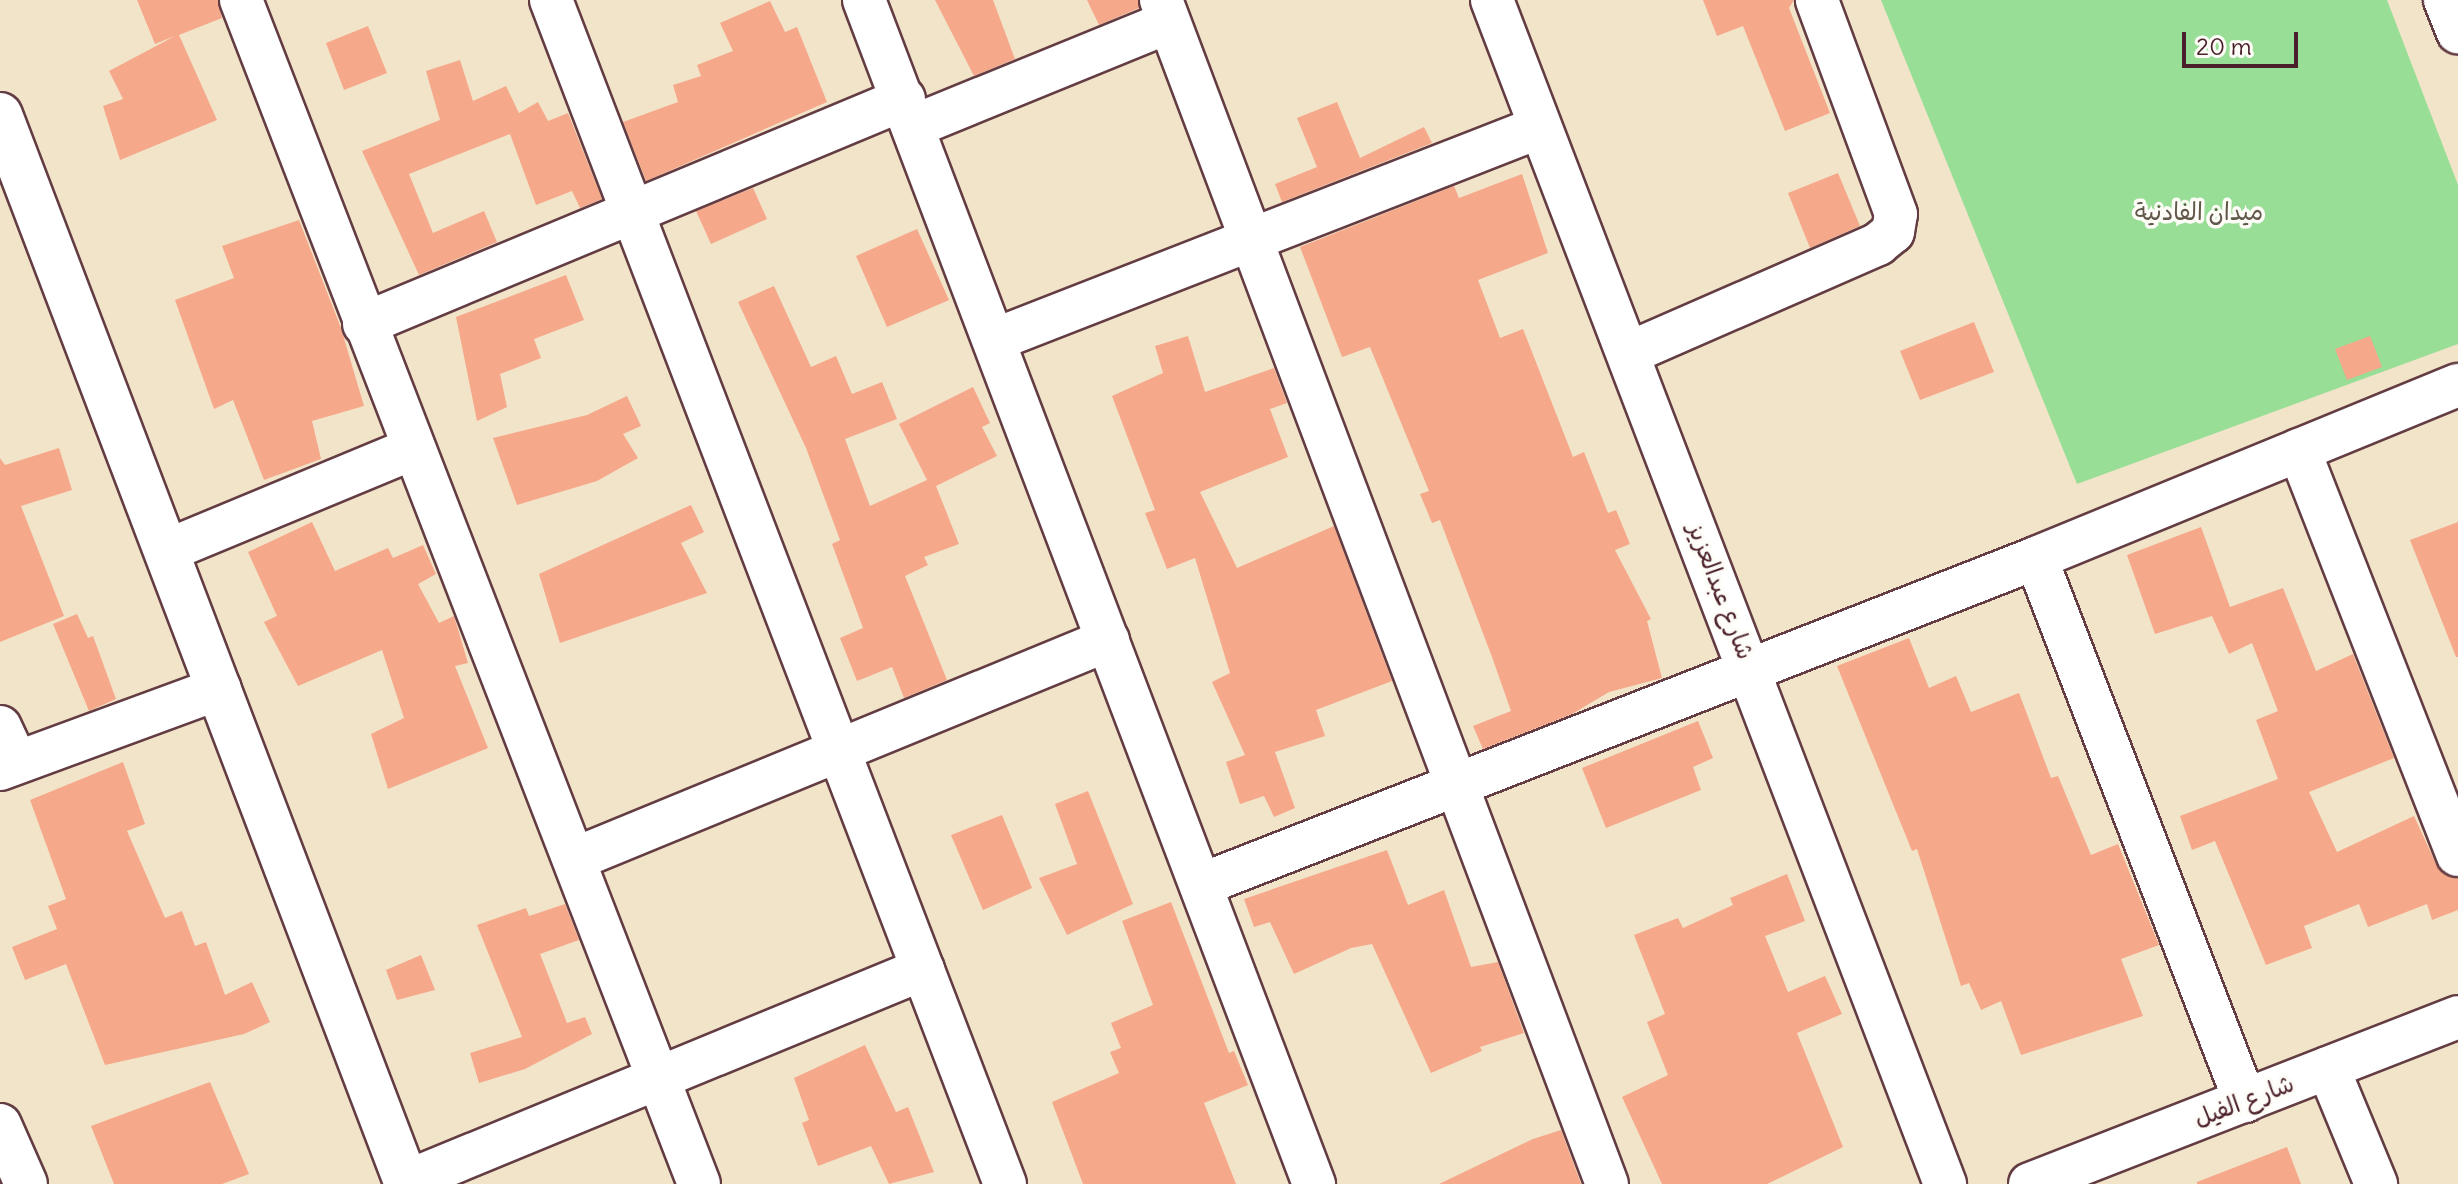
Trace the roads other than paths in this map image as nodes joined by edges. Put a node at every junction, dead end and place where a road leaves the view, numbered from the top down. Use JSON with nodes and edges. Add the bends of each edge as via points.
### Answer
{"nodes":[{"id":1,"x":241,"y":0,"type":"edge"},
{"id":2,"x":551,"y":0,"type":"edge"},
{"id":3,"x":864,"y":0,"type":"edge"},
{"id":4,"x":1492,"y":0,"type":"edge"},
{"id":5,"x":1817,"y":0,"type":"edge"},
{"id":6,"x":2445,"y":0,"type":"edge"},
{"id":7,"x":1165,"y":11,"type":"edge"},
{"id":8,"x":2458,"y":33,"type":"edge"},
{"id":9,"x":909,"y":112,"type":"junction"},
{"id":10,"x":0,"y":115,"type":"edge"},
{"id":11,"x":1540,"y":127,"type":"junction"},
{"id":12,"x":630,"y":213,"type":"junction"},
{"id":13,"x":1250,"y":240,"type":"junction"},
{"id":14,"x":364,"y":324,"type":"junction"},
{"id":15,"x":994,"y":340,"type":"junction"},
{"id":16,"x":1629,"y":353,"type":"junction"},
{"id":17,"x":2458,"y":385,"type":"edge"},
{"id":18,"x":412,"y":449,"type":"junction"},
{"id":19,"x":2299,"y":450,"type":"junction"},
{"id":20,"x":168,"y":550,"type":"junction"},
{"id":21,"x":2036,"y":558,"type":"junction"},
{"id":22,"x":1108,"y":640,"type":"junction"},
{"id":23,"x":1751,"y":668,"type":"junction"},
{"id":24,"x":220,"y":688,"type":"junction"},
{"id":25,"x":841,"y":751,"type":"junction"},
{"id":26,"x":5,"y":753,"type":"edge"},
{"id":27,"x":1459,"y":787,"type":"junction"},
{"id":28,"x":2458,"y":855,"type":"edge"},
{"id":29,"x":577,"y":858,"type":"junction"},
{"id":30,"x":1203,"y":884,"type":"junction"},
{"id":31,"x":923,"y":969,"type":"junction"},
{"id":32,"x":2458,"y":1017,"type":"edge"},
{"id":33,"x":2328,"y":1068,"type":"junction"},
{"id":34,"x":656,"y":1075,"type":"junction"},
{"id":35,"x":2245,"y":1101,"type":"junction"},
{"id":36,"x":0,"y":1125,"type":"edge"},
{"id":37,"x":2040,"y":1182,"type":"edge"},
{"id":38,"x":407,"y":1183,"type":"edge"},
{"id":39,"x":26,"y":1184,"type":"edge"},
{"id":40,"x":699,"y":1184,"type":"edge"},
{"id":41,"x":1005,"y":1184,"type":"edge"},
{"id":42,"x":1314,"y":1184,"type":"edge"},
{"id":43,"x":1607,"y":1184,"type":"edge"},
{"id":44,"x":1945,"y":1184,"type":"edge"},
{"id":45,"x":2376,"y":1184,"type":"edge"}],
"edges":[{"from":1,"to":14,"type":"street"},
{"from":2,"to":12,"type":"street"},
{"from":3,"to":9,"type":"street"},
{"from":4,"to":11,"type":"street","name":"شارع عبدالعزيز"},
{"from":5,"to":16,"type":"street","via":[[1896,214],[1893,232],[1878,244]]},
{"from":6,"to":8,"type":"street"},
{"from":7,"to":9,"type":"street"},
{"from":7,"to":13,"type":"street"},
{"from":9,"to":12,"type":"street"},
{"from":9,"to":15,"type":"street"},
{"from":10,"to":20,"type":"street"},
{"from":11,"to":13,"type":"street"},
{"from":11,"to":16,"type":"street","name":"شارع عبدالعزيز"},
{"from":12,"to":14,"type":"street"},
{"from":12,"to":25,"type":"street"},
{"from":13,"to":15,"type":"street"},
{"from":13,"to":27,"type":"street"},
{"from":14,"to":18,"type":"street"},
{"from":15,"to":22,"type":"street"},
{"from":16,"to":23,"type":"street","name":"شارع عبدالعزيز"},
{"from":17,"to":19,"type":"street"},
{"from":18,"to":20,"type":"street"},
{"from":18,"to":29,"type":"street"},
{"from":19,"to":21,"type":"street"},
{"from":19,"to":28,"type":"street"},
{"from":20,"to":24,"type":"street"},
{"from":21,"to":23,"type":"street"},
{"from":21,"to":35,"type":"street"},
{"from":22,"to":25,"type":"street"},
{"from":22,"to":30,"type":"street"},
{"from":23,"to":27,"type":"street"},
{"from":23,"to":44,"type":"street","name":"شارع عبدالعزيز"},
{"from":24,"to":26,"type":"street"},
{"from":24,"to":38,"type":"street"},
{"from":25,"to":29,"type":"street"},
{"from":25,"to":31,"type":"street"},
{"from":27,"to":30,"type":"street"},
{"from":27,"to":43,"type":"street"},
{"from":29,"to":34,"type":"street"},
{"from":30,"to":42,"type":"street"},
{"from":31,"to":34,"type":"street"},
{"from":31,"to":41,"type":"street"},
{"from":32,"to":33,"type":"street","name":"شارع الفيل"},
{"from":33,"to":35,"type":"street","name":"شارع الفيل"},
{"from":33,"to":45,"type":"street"},
{"from":34,"to":38,"type":"street"},
{"from":34,"to":40,"type":"street"},
{"from":35,"to":37,"type":"street","name":"شارع الفيل"},
{"from":36,"to":39,"type":"street"}]}
